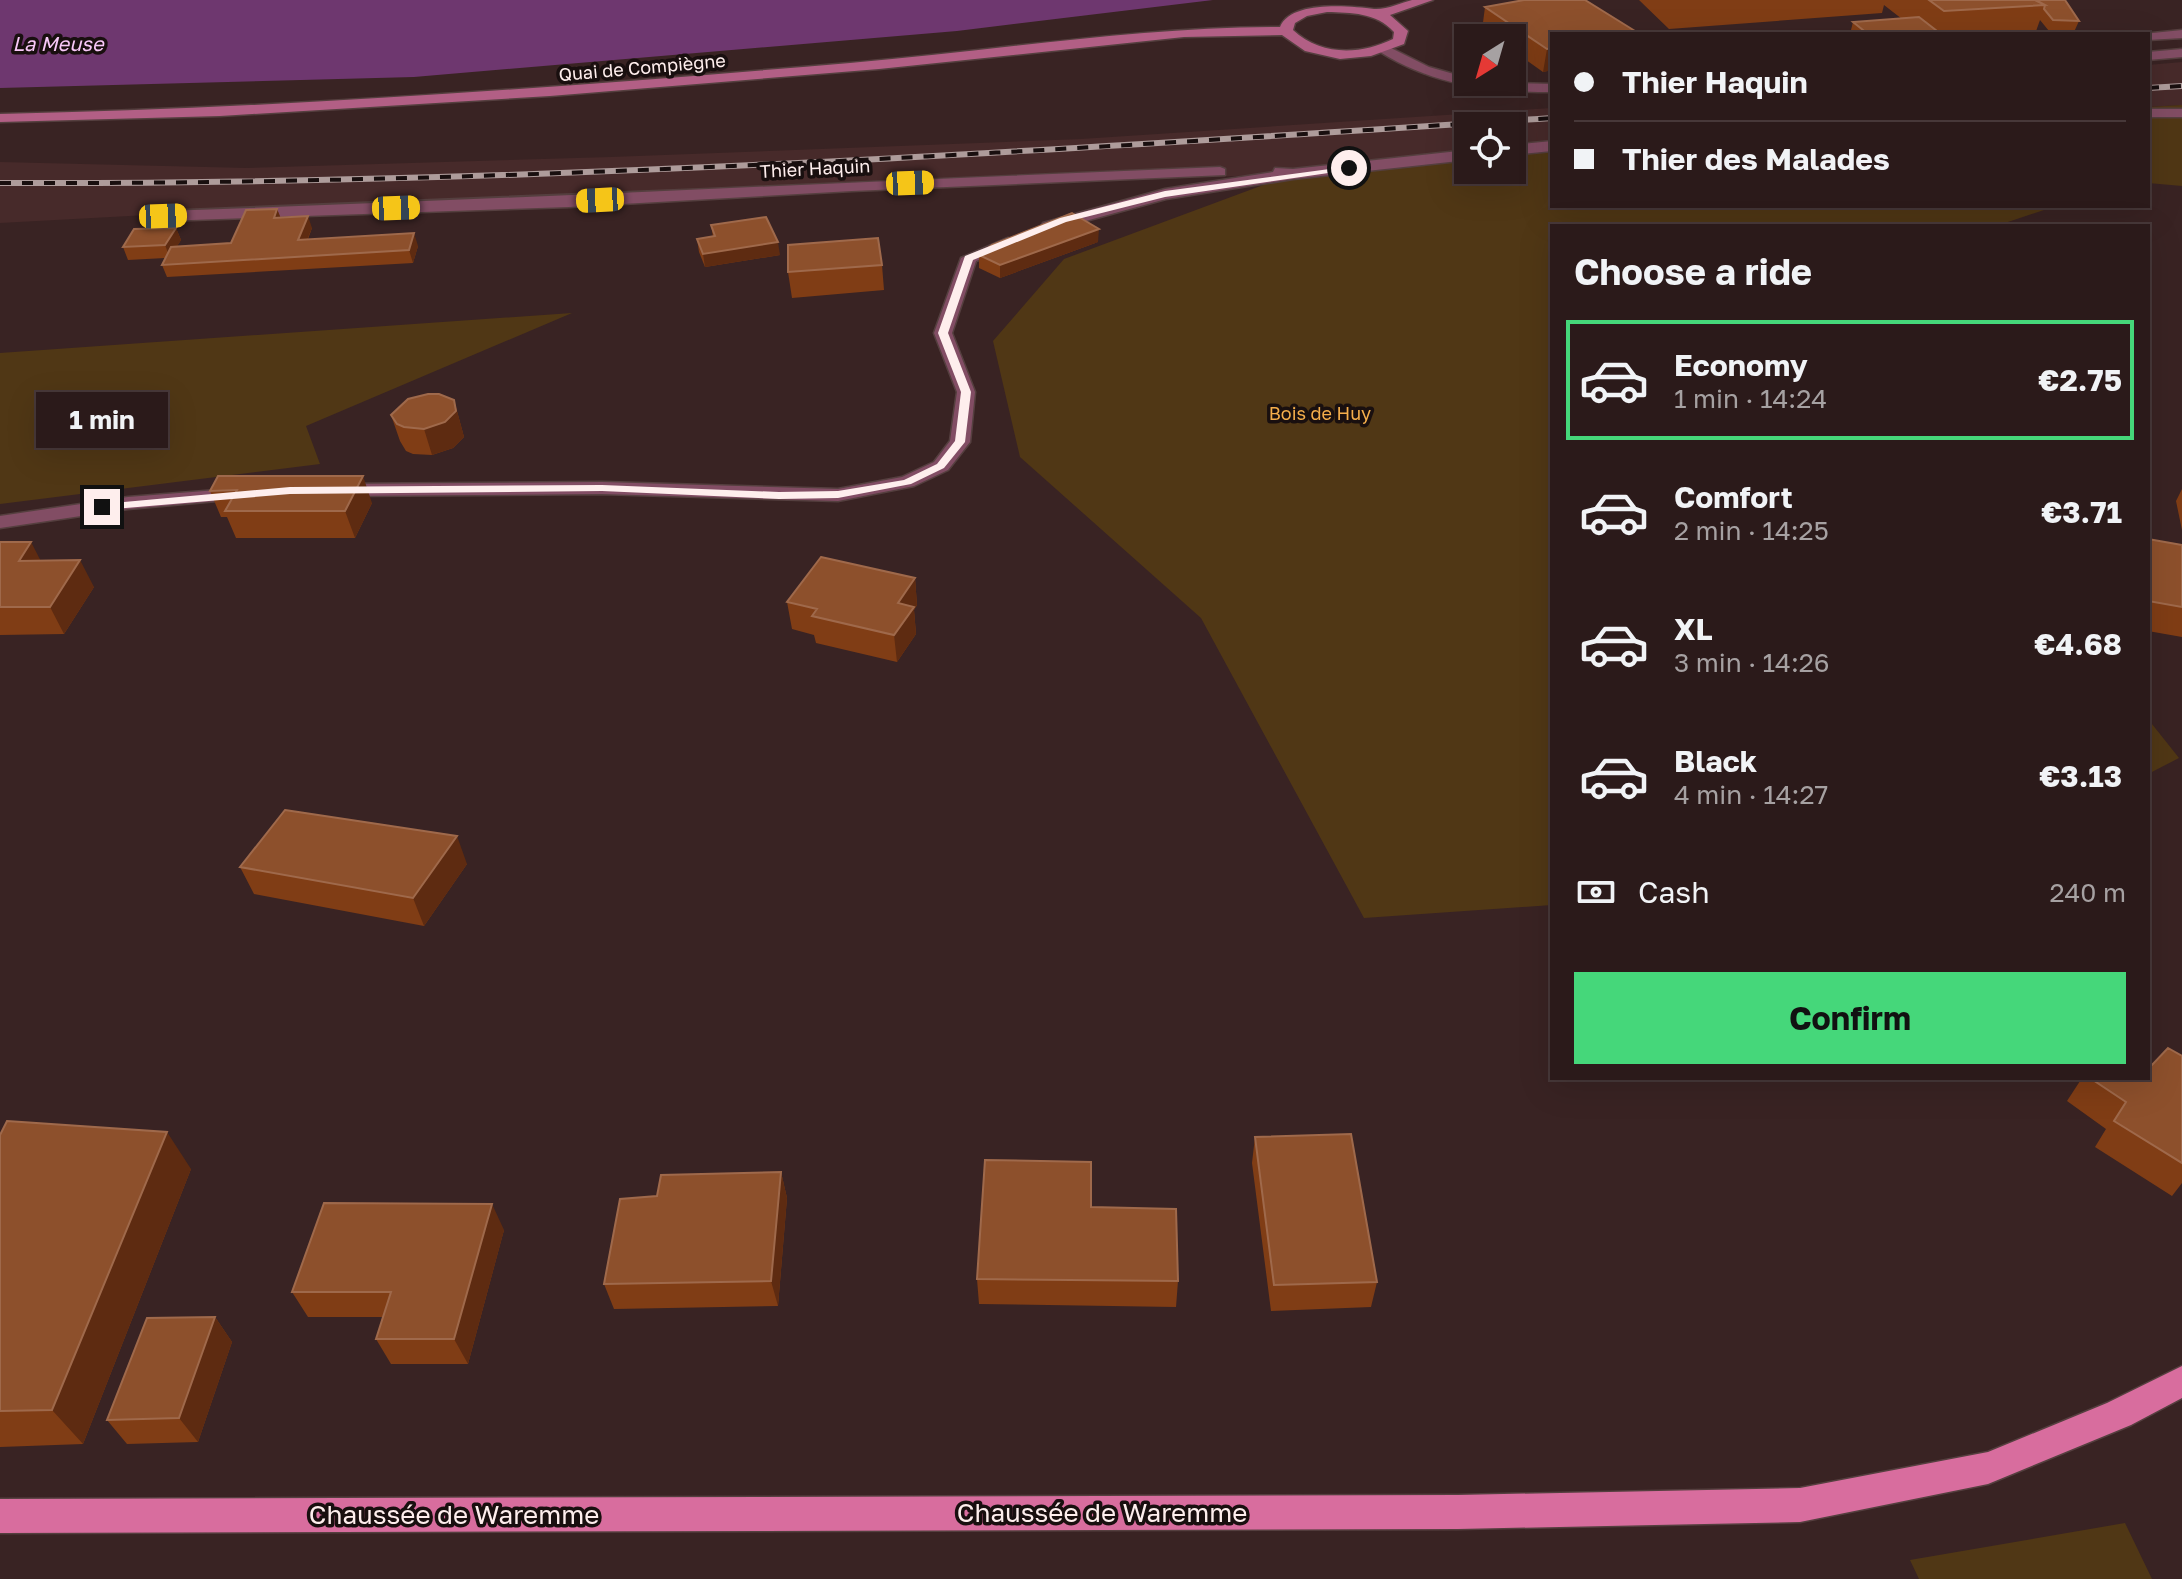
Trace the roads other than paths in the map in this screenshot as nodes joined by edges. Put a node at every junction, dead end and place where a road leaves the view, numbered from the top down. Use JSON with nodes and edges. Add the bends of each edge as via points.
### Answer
{"nodes":[{"id":1,"x":1426,"y":0,"type":"edge"},
{"id":2,"x":1377,"y":14,"type":"junction"},
{"id":3,"x":1286,"y":31,"type":"junction"},
{"id":4,"x":2182,"y":34,"type":"edge"},
{"id":5,"x":2150,"y":36,"type":"edge"},
{"id":6,"x":1385,"y":49,"type":"junction"},
{"id":7,"x":2182,"y":53,"type":"edge"},
{"id":8,"x":2150,"y":56,"type":"edge"},
{"id":9,"x":1550,"y":88,"type":"edge"},
{"id":10,"x":2150,"y":113,"type":"edge"},
{"id":11,"x":2182,"y":113,"type":"edge"},
{"id":12,"x":0,"y":118,"type":"edge"},
{"id":13,"x":1550,"y":146,"type":"edge"},
{"id":14,"x":1526,"y":149,"type":"edge"},
{"id":15,"x":1454,"y":157,"type":"edge"},
{"id":16,"x":1293,"y":174,"type":"junction"},
{"id":17,"x":163,"y":216,"type":"dead end"},
{"id":18,"x":322,"y":490,"type":"edge"},
{"id":19,"x":261,"y":493,"type":"edge"},
{"id":20,"x":0,"y":522,"type":"edge"},
{"id":21,"x":2182,"y":1381,"type":"edge"},
{"id":22,"x":0,"y":1516,"type":"edge"}],
"edges":[{"from":1,"to":2,"type":"main road"},
{"from":2,"to":3,"type":"main road","via":[[1327,8],[1296,17]]},
{"from":2,"to":6,"type":"main road","via":[[1401,31],[1399,41]]},
{"from":3,"to":6,"type":"main road","via":[[1294,41],[1338,54]]},
{"from":3,"to":12,"type":"main road","name":"Quai de Compiègne","via":[[1163,34],[936,60],[498,97]]},
{"from":4,"to":5,"type":"street"},
{"from":6,"to":9,"type":"street","via":[[1459,81],[1502,89]]},
{"from":7,"to":8,"type":"street"},
{"from":10,"to":11,"type":"street"},
{"from":13,"to":14,"type":"street"},
{"from":15,"to":16,"type":"street","name":"Thier Haquin"},
{"from":16,"to":17,"type":"street","name":"Thier Haquin","via":[[1277,170],[1068,177]]},
{"from":16,"to":18,"type":"street","via":[[1165,194],[1063,220],[969,258],[943,333],[966,392],[960,442],[941,466],[907,482],[838,495],[602,488]]},
{"from":19,"to":20,"type":"street","via":[[128,503]]},
{"from":21,"to":22,"type":"main road","name":"Chaussée de Waremme","via":[[2119,1414],[1988,1468],[1800,1505],[1458,1512]]}]}
